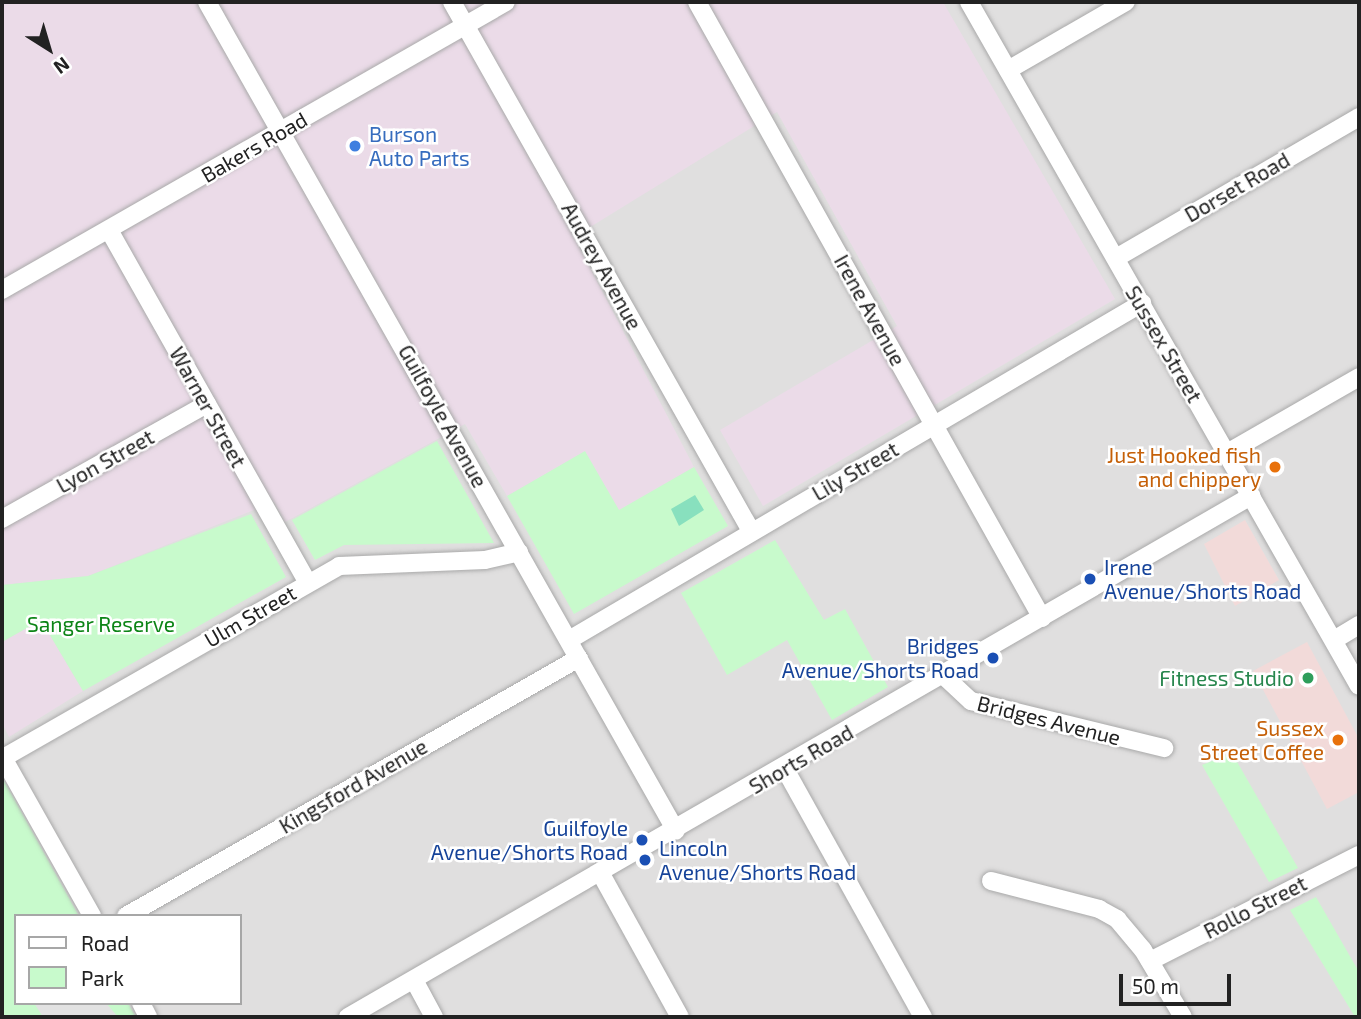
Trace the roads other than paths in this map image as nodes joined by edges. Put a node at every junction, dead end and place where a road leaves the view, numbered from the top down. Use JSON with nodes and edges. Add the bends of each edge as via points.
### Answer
{"nodes":[{"id":1,"x":207,"y":2,"type":"edge"},
{"id":2,"x":452,"y":2,"type":"edge"},
{"id":3,"x":506,"y":2,"type":"edge"},
{"id":4,"x":697,"y":2,"type":"edge"},
{"id":5,"x":969,"y":2,"type":"edge"},
{"id":6,"x":1126,"y":2,"type":"edge"},
{"id":7,"x":466,"y":26,"type":"junction"},
{"id":8,"x":1008,"y":70,"type":"junction"},
{"id":9,"x":1359,"y":117,"type":"edge"},
{"id":10,"x":282,"y":131,"type":"junction"},
{"id":11,"x":108,"y":230,"type":"junction"},
{"id":12,"x":1116,"y":258,"type":"junction"},
{"id":13,"x":2,"y":290,"type":"edge"},
{"id":14,"x":1142,"y":303,"type":"junction"},
{"id":15,"x":1359,"y":377,"type":"edge"},
{"id":16,"x":207,"y":404,"type":"junction"},
{"id":17,"x":934,"y":425,"type":"junction"},
{"id":18,"x":1227,"y":453,"type":"junction"},
{"id":19,"x":1251,"y":496,"type":"junction"},
{"id":20,"x":2,"y":519,"type":"edge"},
{"id":21,"x":751,"y":531,"type":"junction"},
{"id":22,"x":519,"y":552,"type":"junction"},
{"id":23,"x":308,"y":583,"type":"junction"},
{"id":24,"x":1042,"y":618,"type":"junction"},
{"id":25,"x":1359,"y":625,"type":"edge"},
{"id":26,"x":569,"y":640,"type":"junction"},
{"id":27,"x":1334,"y":640,"type":"junction"},
{"id":28,"x":579,"y":658,"type":"junction"},
{"id":29,"x":944,"y":676,"type":"junction"},
{"id":30,"x":1359,"y":686,"type":"edge"},
{"id":31,"x":1164,"y":748,"type":"dead end"},
{"id":32,"x":2,"y":757,"type":"edge"},
{"id":33,"x":785,"y":769,"type":"junction"},
{"id":34,"x":676,"y":831,"type":"junction"},
{"id":35,"x":1359,"y":855,"type":"edge"},
{"id":36,"x":601,"y":874,"type":"junction"},
{"id":37,"x":991,"y":881,"type":"dead end"},
{"id":38,"x":91,"y":914,"type":"edge"},
{"id":39,"x":131,"y":914,"type":"edge"},
{"id":40,"x":1150,"y":961,"type":"junction"},
{"id":41,"x":414,"y":980,"type":"junction"},
{"id":42,"x":348,"y":1017,"type":"edge"},
{"id":43,"x":434,"y":1017,"type":"edge"},
{"id":44,"x":680,"y":1017,"type":"edge"},
{"id":45,"x":923,"y":1017,"type":"edge"},
{"id":46,"x":1183,"y":1017,"type":"edge"}],
"edges":[{"from":1,"to":10,"type":"street","name":"Guilfoyle Avenue"},
{"from":2,"to":7,"type":"street","name":"Audrey Avenue"},
{"from":3,"to":7,"type":"street","name":"Bakers Road"},
{"from":4,"to":17,"type":"street","name":"Irene Avenue"},
{"from":5,"to":8,"type":"street","name":"Sussex Street"},
{"from":6,"to":8,"type":"street"},
{"from":7,"to":10,"type":"street","name":"Bakers Road"},
{"from":7,"to":21,"type":"street","name":"Audrey Avenue"},
{"from":8,"to":12,"type":"street","name":"Sussex Street"},
{"from":9,"to":12,"type":"street","name":"Dorset Road"},
{"from":10,"to":11,"type":"street","name":"Bakers Road"},
{"from":10,"to":22,"type":"street","name":"Guilfoyle Avenue"},
{"from":11,"to":13,"type":"street","name":"Bakers Road"},
{"from":11,"to":16,"type":"street","name":"Warner Street"},
{"from":12,"to":14,"type":"street","name":"Sussex Street"},
{"from":14,"to":17,"type":"street","name":"Lily Street"},
{"from":14,"to":18,"type":"street","name":"Sussex Street"},
{"from":15,"to":18,"type":"street"},
{"from":16,"to":20,"type":"street","name":"Lyon Street"},
{"from":16,"to":23,"type":"street","name":"Warner Street"},
{"from":17,"to":21,"type":"street","name":"Lily Street"},
{"from":17,"to":24,"type":"street","name":"Irene Avenue"},
{"from":18,"to":19,"type":"street","name":"Sussex Street"},
{"from":19,"to":24,"type":"street","name":"Shorts Road"},
{"from":19,"to":27,"type":"street","name":"Sussex Street"},
{"from":21,"to":26,"type":"street","name":"Lily Street"},
{"from":22,"to":23,"type":"street","name":"Ulm Street","via":[[485,560],[351,563]]},
{"from":22,"to":26,"type":"street","name":"Guilfoyle Avenue"},
{"from":23,"to":32,"type":"street","name":"Ulm Street"},
{"from":24,"to":29,"type":"street","name":"Shorts Road"},
{"from":25,"to":27,"type":"street"},
{"from":26,"to":28,"type":"street","name":"Guilfoyle Avenue"},
{"from":27,"to":30,"type":"street","name":"Sussex Street"},
{"from":28,"to":34,"type":"street","name":"Guilfoyle Avenue"},
{"from":28,"to":39,"type":"street","name":"Kingsford Avenue"},
{"from":29,"to":31,"type":"street","name":"Bridges Avenue","via":[[971,701]]},
{"from":29,"to":33,"type":"street","name":"Shorts Road"},
{"from":32,"to":38,"type":"street"},
{"from":33,"to":34,"type":"street","name":"Shorts Road"},
{"from":33,"to":45,"type":"street"},
{"from":34,"to":36,"type":"street","name":"Shorts Road"},
{"from":35,"to":40,"type":"street","name":"Rollo Street"},
{"from":36,"to":41,"type":"street","name":"Shorts Road"},
{"from":36,"to":44,"type":"street"},
{"from":37,"to":40,"type":"street","via":[[1110,914],[1132,934]]},
{"from":40,"to":46,"type":"street"},
{"from":41,"to":42,"type":"street","name":"Shorts Road"},
{"from":41,"to":43,"type":"street"}]}
